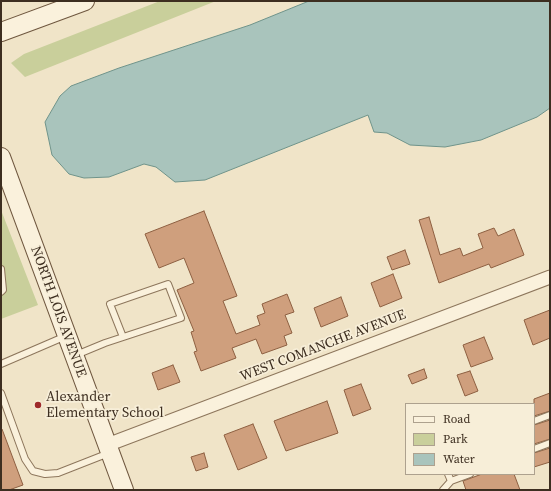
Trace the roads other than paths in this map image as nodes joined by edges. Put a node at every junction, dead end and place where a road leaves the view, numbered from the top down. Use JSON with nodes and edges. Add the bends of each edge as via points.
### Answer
{"nodes":[{"id":1,"x":79,"y":2,"type":"edge"},
{"id":2,"x":1,"y":32,"type":"edge"},
{"id":3,"x":1,"y":157,"type":"edge"},
{"id":4,"x":1,"y":269,"type":"edge"},
{"id":5,"x":550,"y":277,"type":"edge"},
{"id":6,"x":1,"y":292,"type":"edge"},
{"id":7,"x":67,"y":336,"type":"junction"},
{"id":8,"x":123,"y":337,"type":"junction"},
{"id":9,"x":74,"y":356,"type":"junction"},
{"id":10,"x":1,"y":364,"type":"edge"},
{"id":11,"x":1,"y":393,"type":"edge"},
{"id":12,"x":550,"y":415,"type":"edge"},
{"id":13,"x":535,"y":421,"type":"edge"},
{"id":14,"x":550,"y":443,"type":"edge"},
{"id":15,"x":109,"y":449,"type":"junction"},
{"id":16,"x":535,"y":449,"type":"edge"},
{"id":17,"x":448,"y":475,"type":"edge"},
{"id":18,"x":468,"y":475,"type":"edge"},
{"id":19,"x":451,"y":482,"type":"junction"},
{"id":20,"x":124,"y":490,"type":"edge"},
{"id":21,"x":443,"y":490,"type":"edge"}],
"edges":[{"from":1,"to":2,"type":"street"},
{"from":3,"to":7,"type":"street","name":"NORTH LOIS AVENUE"},
{"from":4,"to":6,"type":"lane"},
{"from":5,"to":15,"type":"street","name":"WEST COMANCHE AVENUE"},
{"from":7,"to":9,"type":"street","name":"NORTH LOIS AVENUE"},
{"from":7,"to":10,"type":"lane"},
{"from":8,"to":8,"type":"lane","via":[[181,318],[168,284],[110,304]]},
{"from":8,"to":9,"type":"lane"},
{"from":9,"to":15,"type":"street","name":"NORTH LOIS AVENUE"},
{"from":11,"to":15,"type":"lane","via":[[25,459],[33,471],[45,474],[58,473]]},
{"from":12,"to":13,"type":"lane"},
{"from":14,"to":16,"type":"lane"},
{"from":15,"to":20,"type":"street","name":"NORTH LOIS AVENUE"},
{"from":17,"to":19,"type":"lane"},
{"from":18,"to":19,"type":"lane"},
{"from":19,"to":21,"type":"lane"}]}
